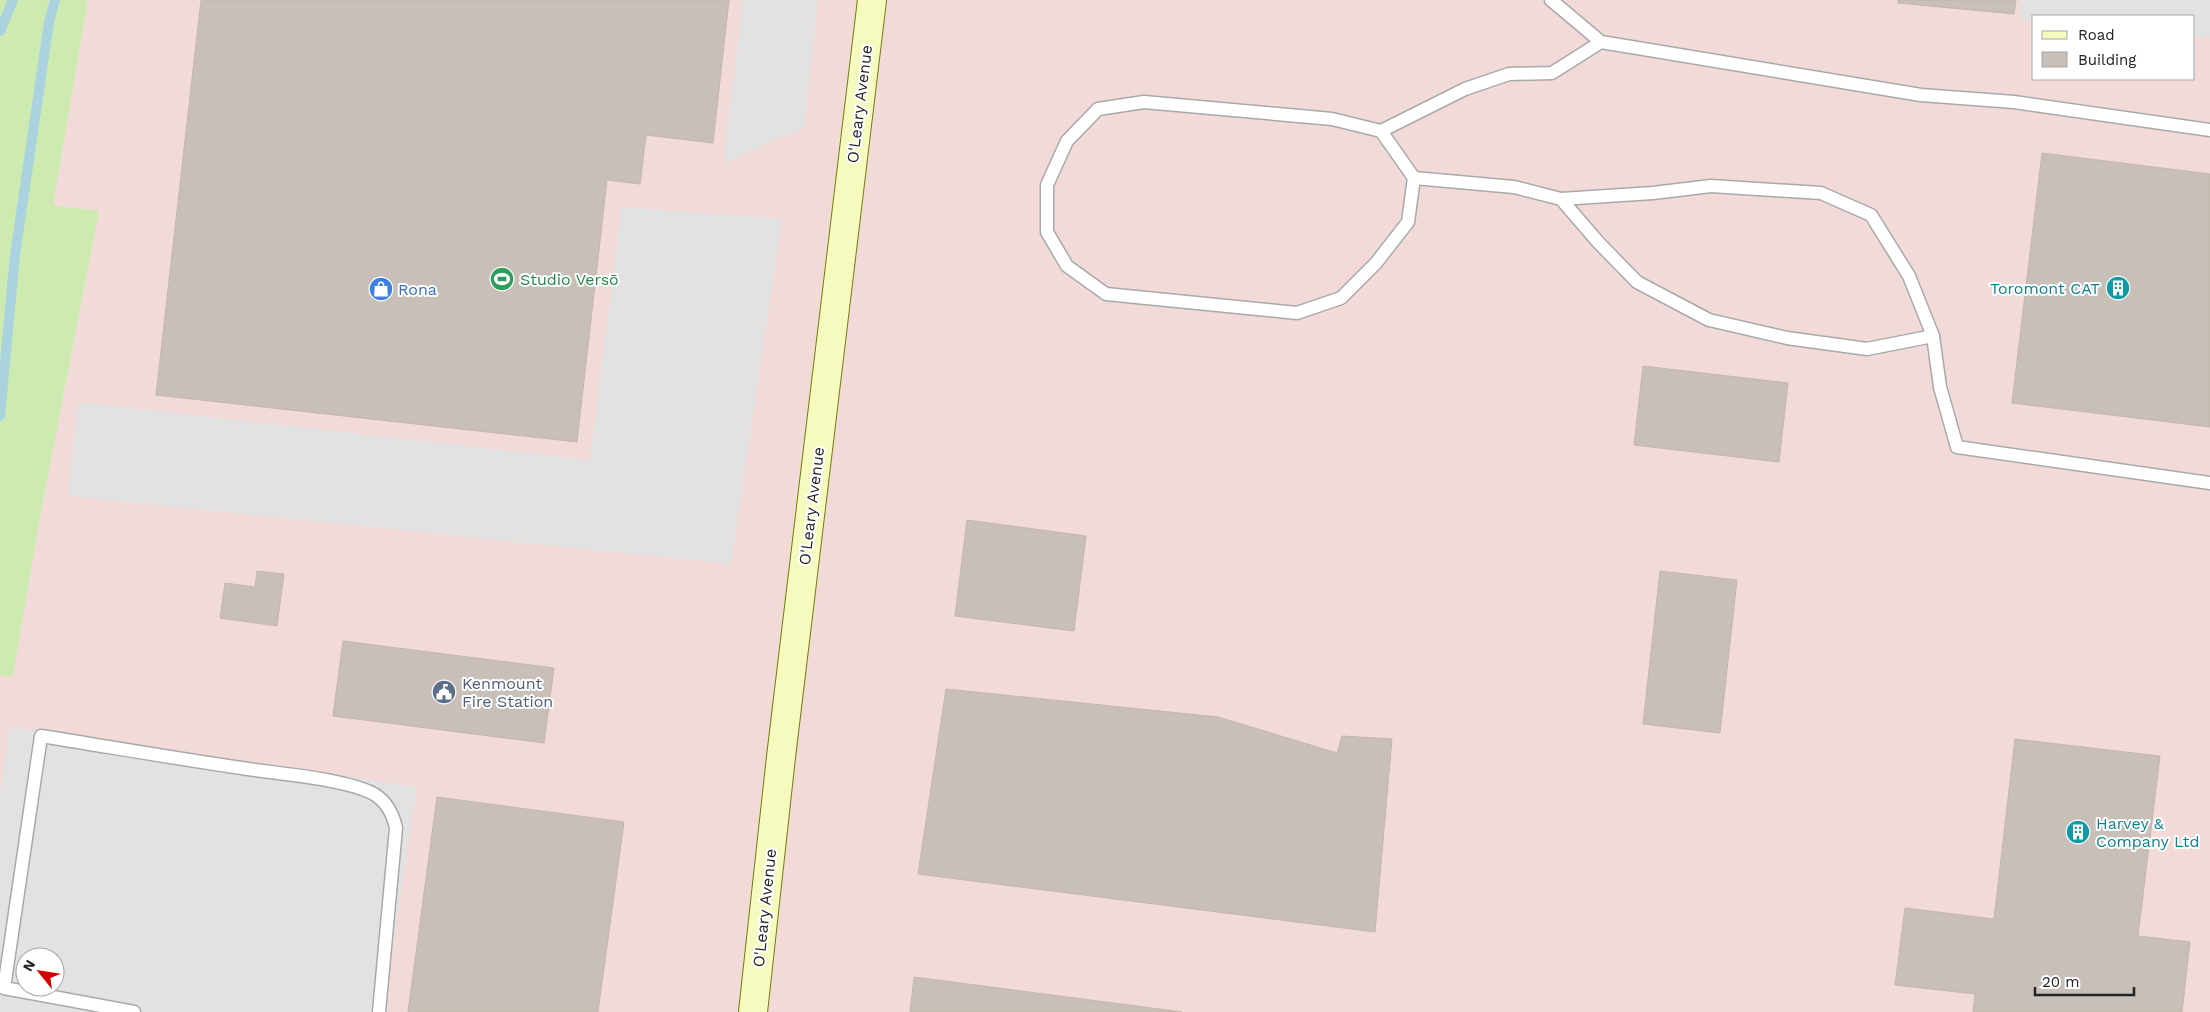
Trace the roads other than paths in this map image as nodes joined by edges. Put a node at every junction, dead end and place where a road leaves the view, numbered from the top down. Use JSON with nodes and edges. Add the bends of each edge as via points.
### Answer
{"nodes":[{"id":1,"x":872,"y":0,"type":"edge"},
{"id":2,"x":1551,"y":0,"type":"edge"},
{"id":3,"x":1600,"y":42,"type":"junction"},
{"id":4,"x":2210,"y":130,"type":"edge"},
{"id":5,"x":1381,"y":131,"type":"junction"},
{"id":6,"x":1414,"y":178,"type":"junction"},
{"id":7,"x":1561,"y":199,"type":"junction"},
{"id":8,"x":1933,"y":336,"type":"junction"},
{"id":9,"x":2210,"y":483,"type":"edge"},
{"id":10,"x":134,"y":1012,"type":"edge"},
{"id":11,"x":379,"y":1012,"type":"edge"},
{"id":12,"x":753,"y":1012,"type":"edge"}],
"edges":[{"from":1,"to":12,"type":"street","name":"O'Leary Avenue"},
{"from":2,"to":3,"type":"lane"},
{"from":3,"to":4,"type":"lane","via":[[1921,95],[2014,102]]},
{"from":3,"to":5,"type":"lane","via":[[1552,73],[1509,74],[1465,89]]},
{"from":5,"to":6,"type":"lane"},
{"from":5,"to":6,"type":"lane","via":[[1332,119],[1144,102],[1098,109],[1067,141],[1047,185],[1047,232],[1066,266],[1106,294],[1296,312],[1341,298],[1376,264],[1408,222]]},
{"from":6,"to":7,"type":"lane","via":[[1514,187]]},
{"from":7,"to":8,"type":"lane","via":[[1637,282],[1709,320],[1787,338],[1867,349]]},
{"from":7,"to":8,"type":"lane","via":[[1711,186],[1821,193],[1871,215],[1909,276]]},
{"from":8,"to":9,"type":"lane","via":[[1940,387],[1957,447]]},
{"from":10,"to":11,"type":"lane","via":[[4,988],[41,736],[312,779],[375,795],[386,804],[396,828]]}]}
